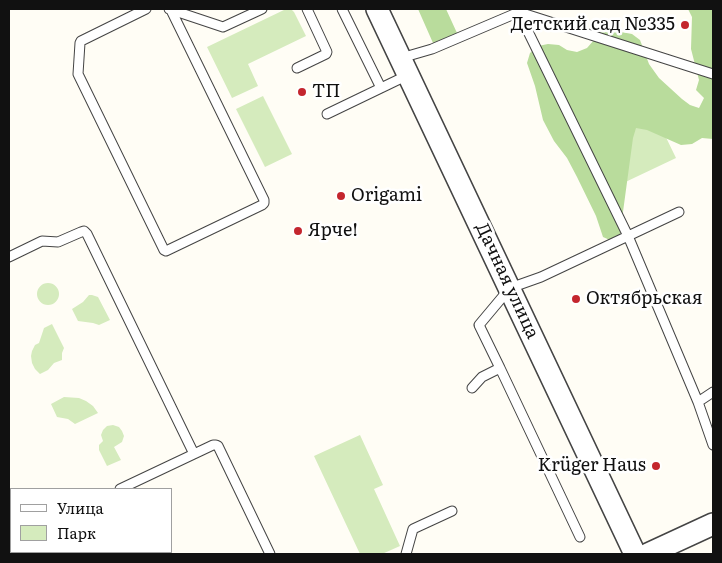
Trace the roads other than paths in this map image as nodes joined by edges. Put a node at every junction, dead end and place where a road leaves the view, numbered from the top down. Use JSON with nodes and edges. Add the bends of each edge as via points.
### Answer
{"nodes":[{"id":1,"x":146,"y":9,"type":"edge"},
{"id":2,"x":169,"y":9,"type":"edge"},
{"id":3,"x":262,"y":9,"type":"edge"},
{"id":4,"x":307,"y":9,"type":"edge"},
{"id":5,"x":342,"y":9,"type":"edge"},
{"id":6,"x":377,"y":9,"type":"edge"},
{"id":7,"x":518,"y":10,"type":"edge"},
{"id":8,"x":405,"y":66,"type":"junction"},
{"id":9,"x":297,"y":68,"type":"dead end"},
{"id":10,"x":713,"y":74,"type":"edge"},
{"id":11,"x":381,"y":88,"type":"junction"},
{"id":12,"x":327,"y":114,"type":"dead end"},
{"id":13,"x":679,"y":212,"type":"dead end"},
{"id":14,"x":628,"y":236,"type":"junction"},
{"id":15,"x":9,"y":257,"type":"edge"},
{"id":16,"x":510,"y":288,"type":"junction"},
{"id":17,"x":500,"y":368,"type":"junction"},
{"id":18,"x":472,"y":388,"type":"dead end"},
{"id":19,"x":713,"y":392,"type":"edge"},
{"id":20,"x":698,"y":402,"type":"junction"},
{"id":21,"x":713,"y":445,"type":"edge"},
{"id":22,"x":194,"y":454,"type":"junction"},
{"id":23,"x":122,"y":488,"type":"edge"},
{"id":24,"x":452,"y":511,"type":"dead end"},
{"id":25,"x":713,"y":524,"type":"edge"},
{"id":26,"x":580,"y":537,"type":"dead end"},
{"id":27,"x":270,"y":554,"type":"edge"},
{"id":28,"x":406,"y":554,"type":"edge"},
{"id":29,"x":635,"y":554,"type":"edge"},
{"id":30,"x":648,"y":554,"type":"edge"}],
"edges":[{"from":1,"to":2,"type":"lane","via":[[81,41],[78,74],[166,251],[264,203]]},
{"from":2,"to":3,"type":"lane","via":[[223,27]]},
{"from":4,"to":9,"type":"lane","via":[[327,52]]},
{"from":5,"to":11,"type":"lane"},
{"from":6,"to":8,"type":"street","name":"Дачная улица"},
{"from":7,"to":8,"type":"lane","via":[[432,49]]},
{"from":7,"to":10,"type":"lane"},
{"from":7,"to":14,"type":"lane"},
{"from":8,"to":11,"type":"lane"},
{"from":8,"to":16,"type":"street","name":"Дачная улица"},
{"from":11,"to":12,"type":"lane"},
{"from":13,"to":14,"type":"lane"},
{"from":14,"to":16,"type":"lane","via":[[542,277]]},
{"from":14,"to":20,"type":"lane"},
{"from":15,"to":22,"type":"lane","via":[[42,241],[58,242],[81,232],[87,234]]},
{"from":16,"to":17,"type":"lane","via":[[479,325]]},
{"from":16,"to":29,"type":"street","name":"Дачная улица"},
{"from":17,"to":18,"type":"lane","via":[[482,377]]},
{"from":17,"to":26,"type":"lane"},
{"from":19,"to":20,"type":"lane"},
{"from":20,"to":21,"type":"lane"},
{"from":22,"to":23,"type":"lane"},
{"from":22,"to":27,"type":"lane","via":[[213,445],[218,446]]},
{"from":24,"to":28,"type":"lane","via":[[413,529]]},
{"from":25,"to":30,"type":"street"}]}
